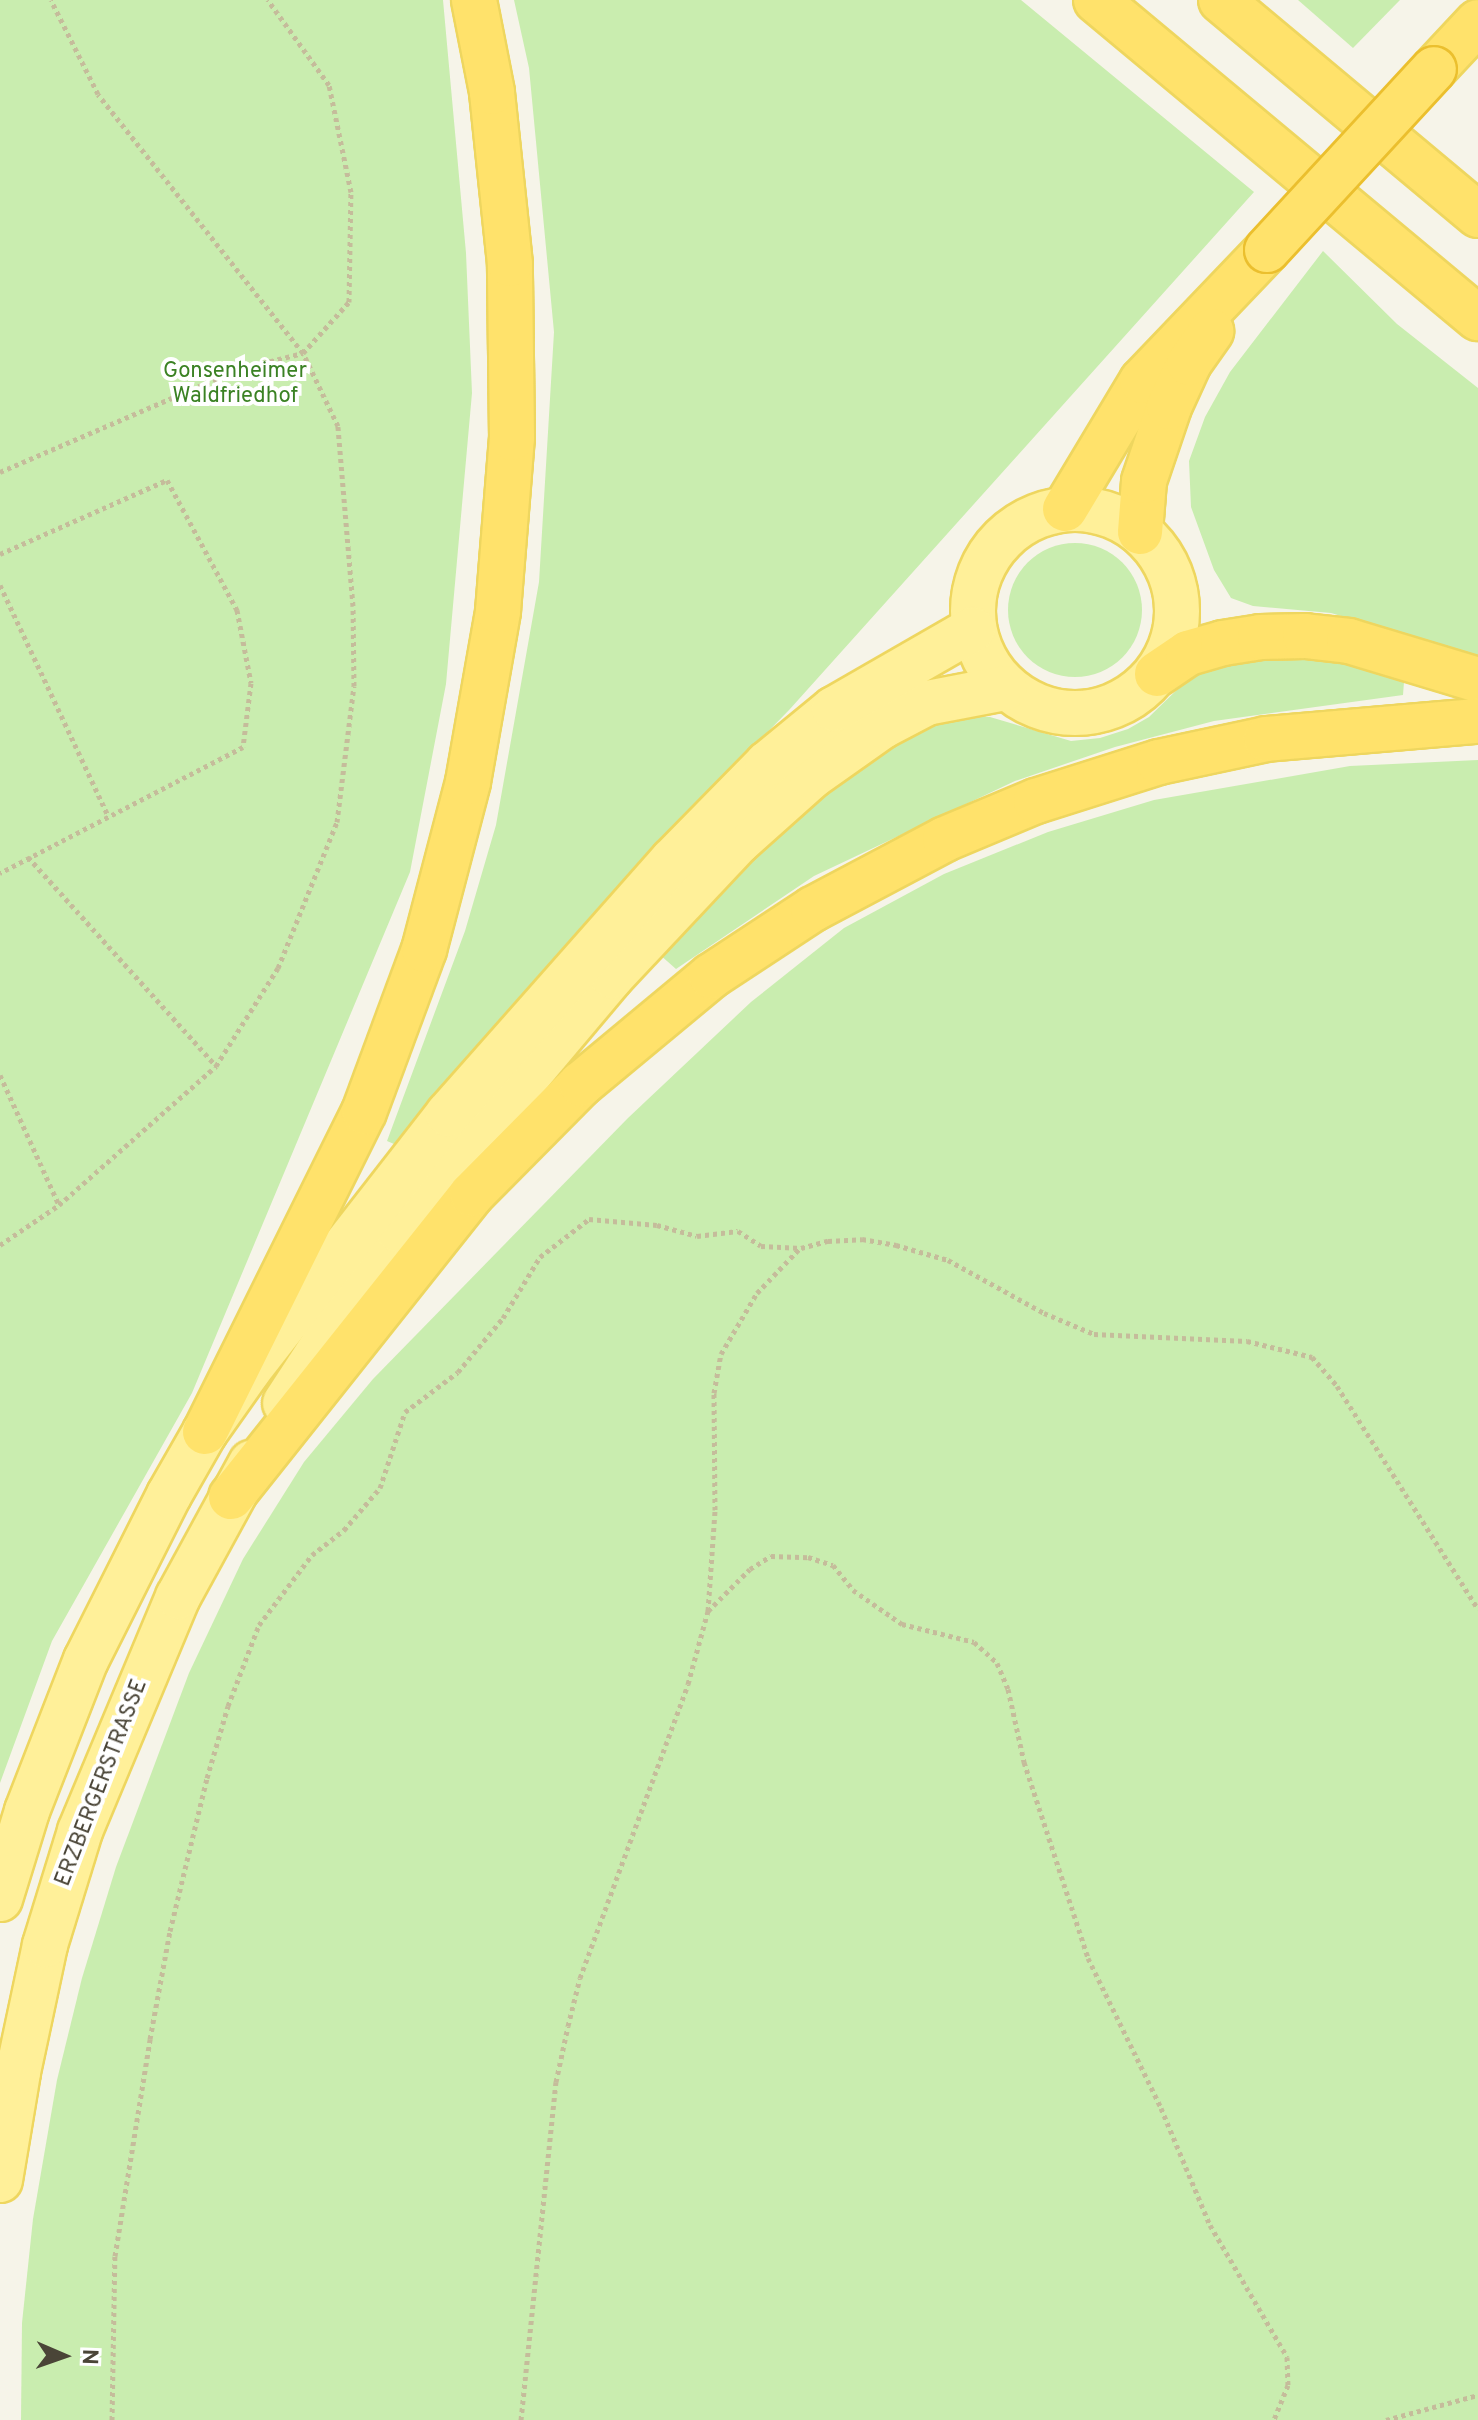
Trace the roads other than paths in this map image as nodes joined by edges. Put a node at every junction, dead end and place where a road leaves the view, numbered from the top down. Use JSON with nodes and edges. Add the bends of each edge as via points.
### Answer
{"nodes":[{"id":1,"x":474,"y":0,"type":"edge"},
{"id":2,"x":1096,"y":0,"type":"edge"},
{"id":3,"x":1221,"y":0,"type":"edge"},
{"id":4,"x":1478,"y":22,"type":"edge"},
{"id":5,"x":1478,"y":215,"type":"edge"},
{"id":6,"x":1267,"y":250,"type":"junction"},
{"id":7,"x":1478,"y":318,"type":"edge"},
{"id":8,"x":1065,"y":509,"type":"junction"},
{"id":9,"x":1140,"y":532,"type":"junction"},
{"id":10,"x":973,"y":629,"type":"junction"},
{"id":11,"x":1157,"y":674,"type":"junction"},
{"id":12,"x":1478,"y":680,"type":"edge"},
{"id":13,"x":1005,"y":688,"type":"junction"},
{"id":14,"x":1478,"y":721,"type":"edge"},
{"id":15,"x":205,"y":1432,"type":"junction"},
{"id":16,"x":231,"y":1497,"type":"junction"},
{"id":17,"x":0,"y":1899,"type":"edge"},
{"id":18,"x":0,"y":2180,"type":"edge"}],
"edges":[{"from":1,"to":15,"type":"highway","via":[[492,92],[510,264],[512,438],[498,611],[468,782],[424,950],[364,1112]]},
{"from":2,"to":7,"type":"highway"},
{"from":3,"to":5,"type":"highway"},
{"from":4,"to":6,"type":"highway","bridge":true},
{"from":6,"to":8,"type":"highway","via":[[1142,381]]},
{"from":6,"to":9,"type":"highway","via":[[1189,363],[1169,407],[1144,481]]},
{"from":8,"to":9,"type":"main road","via":[[1092,509]]},
{"from":8,"to":10,"type":"main road","via":[[1033,517],[1004,536],[984,563],[973,595]]},
{"from":9,"to":11,"type":"main road","via":[[1161,555],[1174,585],[1178,616],[1172,647]]},
{"from":10,"to":13,"type":"main road","via":[[985,660]]},
{"from":10,"to":15,"type":"main road","via":[[834,709],[767,764],[672,861],[448,1114]]},
{"from":11,"to":12,"type":"highway","via":[[1188,653],[1223,643],[1305,636],[1349,641]]},
{"from":11,"to":13,"type":"main road","via":[[1132,697],[1100,711],[1067,714],[1034,706]]},
{"from":13,"to":16,"type":"main road","name":"ERZBERGERSTRASSE","via":[[927,703],[883,726],[812,776],[738,842],[612,976],[398,1230],[279,1412]]},
{"from":14,"to":16,"type":"highway","via":[[1266,739],[1159,762],[1036,801],[945,839],[813,909],[711,976],[581,1084],[482,1183]]},
{"from":15,"to":17,"type":"main road","via":[[86,1660],[27,1811]]},
{"from":16,"to":18,"type":"main road","name":"ERZBERGERSTRASSE","via":[[178,1597],[80,1831],[45,1945]]}]}
